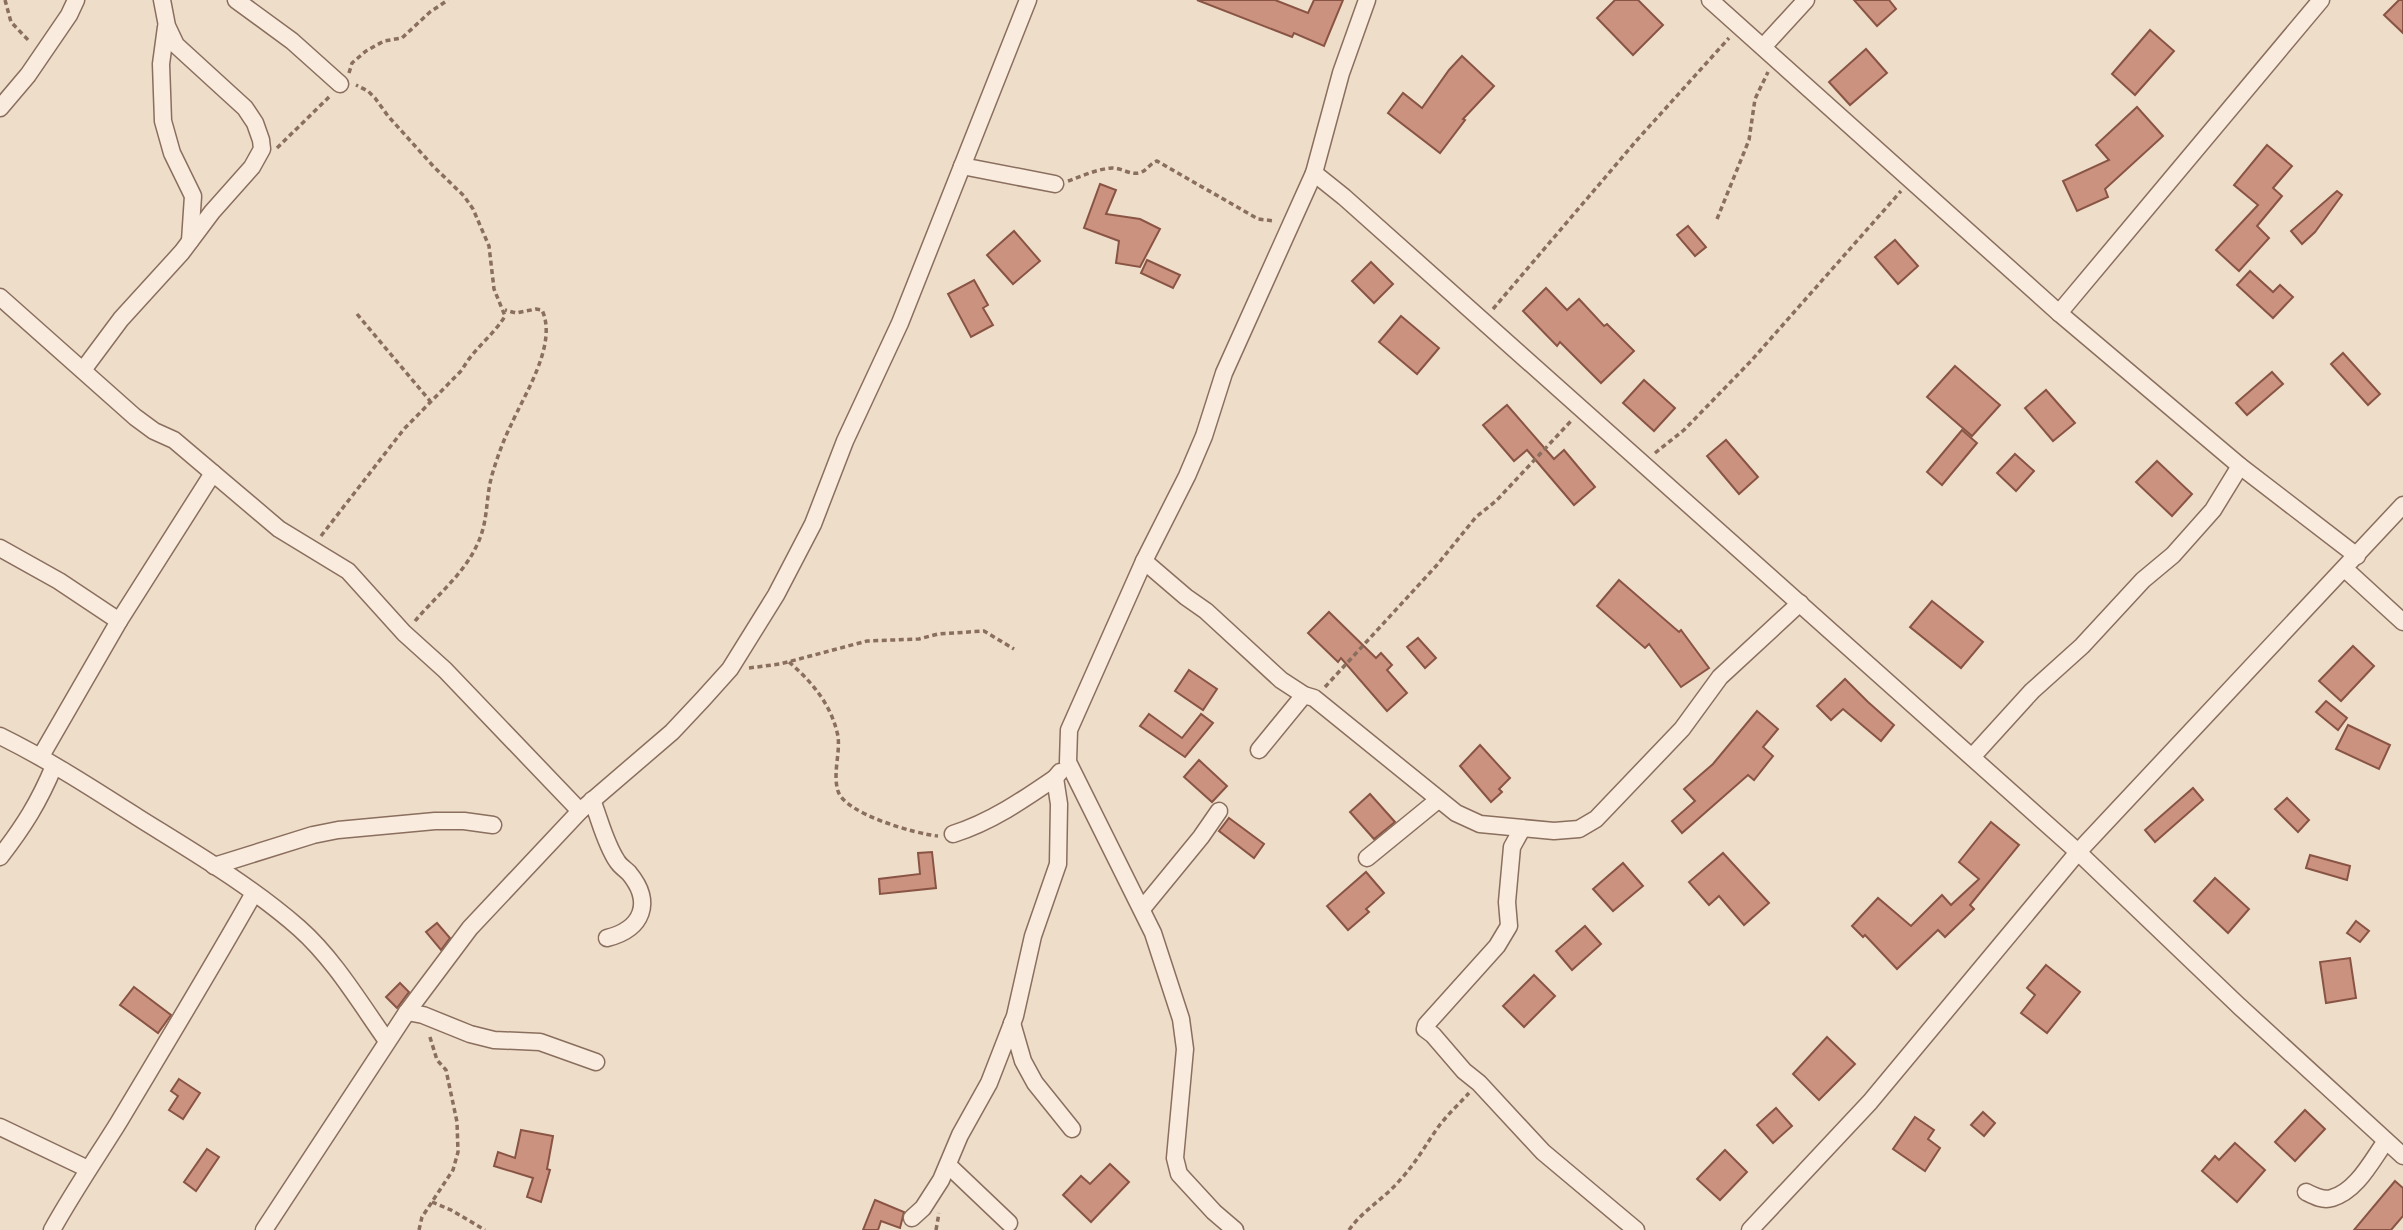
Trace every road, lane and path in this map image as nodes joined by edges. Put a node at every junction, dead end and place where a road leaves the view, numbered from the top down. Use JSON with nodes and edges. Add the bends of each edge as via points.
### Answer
{"nodes":[{"id":1,"x":5,"y":0,"type":"edge"},
{"id":2,"x":76,"y":0,"type":"edge"},
{"id":3,"x":162,"y":0,"type":"edge"},
{"id":4,"x":236,"y":0,"type":"edge"},
{"id":5,"x":448,"y":0,"type":"edge"},
{"id":6,"x":1028,"y":0,"type":"edge"},
{"id":7,"x":1367,"y":0,"type":"edge"},
{"id":8,"x":1710,"y":0,"type":"edge"},
{"id":9,"x":1806,"y":0,"type":"edge"},
{"id":10,"x":2322,"y":0,"type":"edge"},
{"id":11,"x":167,"y":26,"type":"junction"},
{"id":12,"x":1739,"y":26,"type":"junction"},
{"id":13,"x":1763,"y":47,"type":"junction"},
{"id":14,"x":42,"y":53,"type":"junction"},
{"id":15,"x":1776,"y":58,"type":"junction"},
{"id":16,"x":342,"y":83,"type":"junction"},
{"id":17,"x":0,"y":108,"type":"edge"},
{"id":18,"x":260,"y":157,"type":"junction"},
{"id":19,"x":962,"y":166,"type":"junction"},
{"id":20,"x":1314,"y":173,"type":"junction"},
{"id":21,"x":1911,"y":179,"type":"junction"},
{"id":22,"x":1055,"y":184,"type":"joint"},
{"id":23,"x":1717,"y":219,"type":"dead end"},
{"id":24,"x":1292,"y":221,"type":"junction"},
{"id":25,"x":190,"y":241,"type":"junction"},
{"id":26,"x":0,"y":297,"type":"edge"},
{"id":27,"x":505,"y":310,"type":"junction"},
{"id":28,"x":2059,"y":313,"type":"junction"},
{"id":29,"x":357,"y":314,"type":"dead end"},
{"id":30,"x":1483,"y":321,"type":"junction"},
{"id":31,"x":83,"y":370,"type":"junction"},
{"id":32,"x":430,"y":401,"type":"junction"},
{"id":33,"x":1583,"y":410,"type":"junction"},
{"id":34,"x":1642,"y":463,"type":"junction"},
{"id":35,"x":2239,"y":466,"type":"junction"},
{"id":36,"x":213,"y":473,"type":"junction"},
{"id":37,"x":2403,"y":505,"type":"edge"},
{"id":38,"x":0,"y":548,"type":"edge"},
{"id":39,"x":310,"y":548,"type":"junction"},
{"id":40,"x":2357,"y":556,"type":"junction"},
{"id":41,"x":1144,"y":561,"type":"junction"},
{"id":42,"x":2345,"y":569,"type":"junction"},
{"id":43,"x":1800,"y":603,"type":"junction"},
{"id":44,"x":119,"y":621,"type":"junction"},
{"id":45,"x":2403,"y":622,"type":"edge"},
{"id":46,"x":404,"y":633,"type":"junction"},
{"id":47,"x":1014,"y":649,"type":"dead end"},
{"id":48,"x":789,"y":662,"type":"junction"},
{"id":49,"x":730,"y":669,"type":"junction"},
{"id":50,"x":1309,"y":697,"type":"junction"},
{"id":51,"x":0,"y":736,"type":"edge"},
{"id":52,"x":1259,"y":750,"type":"dead end"},
{"id":53,"x":1972,"y":757,"type":"junction"},
{"id":54,"x":48,"y":761,"type":"junction"},
{"id":55,"x":1068,"y":762,"type":"junction"},
{"id":56,"x":1055,"y":778,"type":"junction"},
{"id":57,"x":1438,"y":800,"type":"junction"},
{"id":58,"x":586,"y":806,"type":"junction"},
{"id":59,"x":1219,"y":811,"type":"dead end"},
{"id":60,"x":492,"y":825,"type":"dead end"},
{"id":61,"x":1522,"y":829,"type":"junction"},
{"id":62,"x":953,"y":834,"type":"joint"},
{"id":63,"x":2078,"y":852,"type":"junction"},
{"id":64,"x":0,"y":857,"type":"edge"},
{"id":65,"x":1367,"y":858,"type":"dead end"},
{"id":66,"x":214,"y":866,"type":"junction"},
{"id":67,"x":254,"y":893,"type":"junction"},
{"id":68,"x":1142,"y":909,"type":"junction"},
{"id":69,"x":607,"y":938,"type":"dead end"},
{"id":70,"x":415,"y":1013,"type":"junction"},
{"id":71,"x":1012,"y":1023,"type":"junction"},
{"id":72,"x":387,"y":1041,"type":"junction"},
{"id":73,"x":596,"y":1062,"type":"dead end"},
{"id":74,"x":1479,"y":1083,"type":"junction"},
{"id":75,"x":0,"y":1127,"type":"edge"},
{"id":76,"x":1072,"y":1129,"type":"dead end"},
{"id":77,"x":2386,"y":1140,"type":"junction"},
{"id":78,"x":2403,"y":1156,"type":"edge"},
{"id":79,"x":948,"y":1165,"type":"junction"},
{"id":80,"x":88,"y":1169,"type":"junction"},
{"id":81,"x":2306,"y":1192,"type":"dead end"},
{"id":82,"x":432,"y":1202,"type":"junction"},
{"id":83,"x":912,"y":1218,"type":"dead end"},
{"id":84,"x":1009,"y":1223,"type":"dead end"},
{"id":85,"x":52,"y":1230,"type":"edge"},
{"id":86,"x":264,"y":1230,"type":"edge"},
{"id":87,"x":419,"y":1230,"type":"edge"},
{"id":88,"x":485,"y":1230,"type":"edge"},
{"id":89,"x":1235,"y":1230,"type":"edge"},
{"id":90,"x":1349,"y":1230,"type":"edge"},
{"id":91,"x":1636,"y":1230,"type":"edge"},
{"id":92,"x":1750,"y":1230,"type":"edge"}],
"edges":[{"from":1,"to":14,"type":"path","via":[[11,22]]},
{"from":2,"to":14,"type":"street"},
{"from":3,"to":11,"type":"street"},
{"from":4,"to":16,"type":"street"},
{"from":5,"to":16,"type":"path","via":[[402,38],[366,51],[352,63]]},
{"from":6,"to":19,"type":"street"},
{"from":7,"to":20,"type":"street"},
{"from":8,"to":12,"type":"street"},
{"from":9,"to":13,"type":"street"},
{"from":10,"to":28,"type":"street"},
{"from":11,"to":18,"type":"street","via":[[176,45],[245,108],[261,139]]},
{"from":11,"to":25,"type":"street","via":[[161,64],[163,121],[172,153],[193,196]]},
{"from":12,"to":13,"type":"street"},
{"from":12,"to":30,"type":"path"},
{"from":13,"to":15,"type":"street"},
{"from":14,"to":17,"type":"street"},
{"from":15,"to":21,"type":"street"},
{"from":15,"to":23,"type":"path","via":[[1755,99],[1749,139]]},
{"from":16,"to":18,"type":"path","via":[[278,148]]},
{"from":16,"to":27,"type":"path","via":[[368,91],[464,196],[489,246],[494,289]]},
{"from":18,"to":25,"type":"street"},
{"from":19,"to":22,"type":"street"},
{"from":19,"to":49,"type":"street","via":[[813,524]]},
{"from":20,"to":24,"type":"street"},
{"from":20,"to":30,"type":"street"},
{"from":21,"to":28,"type":"street"},
{"from":21,"to":34,"type":"path","via":[[1743,370],[1684,430]]},
{"from":22,"to":24,"type":"path","via":[[1110,168],[1143,172],[1157,161],[1258,219]]},
{"from":24,"to":41,"type":"street","via":[[1224,373],[1187,476]]},
{"from":25,"to":31,"type":"street"},
{"from":26,"to":31,"type":"street"},
{"from":27,"to":32,"type":"path","via":[[489,338]]},
{"from":27,"to":46,"type":"path","via":[[542,310],[546,331],[541,356],[491,477],[484,530],[476,548]]},
{"from":28,"to":35,"type":"street"},
{"from":29,"to":32,"type":"path"},
{"from":30,"to":33,"type":"street"},
{"from":31,"to":36,"type":"street","via":[[135,417],[174,440]]},
{"from":32,"to":39,"type":"path"},
{"from":33,"to":34,"type":"street"},
{"from":33,"to":50,"type":"path","via":[[1476,517],[1386,622]]},
{"from":34,"to":43,"type":"street"},
{"from":35,"to":40,"type":"street"},
{"from":35,"to":53,"type":"street","via":[[2213,510],[2173,555],[2032,691]]},
{"from":36,"to":39,"type":"street","via":[[279,529]]},
{"from":36,"to":44,"type":"street"},
{"from":37,"to":40,"type":"street"},
{"from":38,"to":44,"type":"street"},
{"from":39,"to":46,"type":"street","via":[[348,570]]},
{"from":40,"to":42,"type":"street"},
{"from":41,"to":50,"type":"street","via":[[1282,680]]},
{"from":41,"to":55,"type":"street","via":[[1069,730]]},
{"from":42,"to":45,"type":"street"},
{"from":42,"to":63,"type":"street"},
{"from":43,"to":53,"type":"street"},
{"from":43,"to":61,"type":"street","via":[[1720,677],[1682,729],[1597,819],[1567,831]]},
{"from":44,"to":54,"type":"street"},
{"from":46,"to":58,"type":"street"},
{"from":47,"to":48,"type":"path","via":[[984,631],[867,641]]},
{"from":48,"to":49,"type":"path"},
{"from":48,"to":62,"type":"path","via":[[811,681],[832,718],[838,735],[835,772],[841,798],[890,825],[936,836]]},
{"from":49,"to":58,"type":"street","via":[[672,732]]},
{"from":50,"to":52,"type":"street"},
{"from":50,"to":57,"type":"street"},
{"from":51,"to":54,"type":"street"},
{"from":53,"to":63,"type":"street"},
{"from":54,"to":64,"type":"street","via":[[40,801]]},
{"from":54,"to":66,"type":"street"},
{"from":55,"to":56,"type":"street"},
{"from":55,"to":68,"type":"street"},
{"from":56,"to":62,"type":"street","via":[[999,815]]},
{"from":56,"to":71,"type":"street","via":[[1058,864],[1033,936]]},
{"from":57,"to":61,"type":"street","via":[[1480,824]]},
{"from":57,"to":65,"type":"street"},
{"from":58,"to":69,"type":"street","via":[[618,863],[638,887],[643,906],[632,926]]},
{"from":58,"to":70,"type":"street","via":[[470,928]]},
{"from":59,"to":68,"type":"street"},
{"from":60,"to":66,"type":"street","via":[[435,821],[338,830]]},
{"from":61,"to":74,"type":"street","via":[[1512,848],[1507,932],[1425,1029]]},
{"from":63,"to":77,"type":"street"},
{"from":63,"to":92,"type":"street","via":[[1870,1102]]},
{"from":66,"to":67,"type":"street"},
{"from":67,"to":72,"type":"street","via":[[318,948]]},
{"from":67,"to":80,"type":"street"},
{"from":68,"to":89,"type":"street","via":[[1181,1019],[1185,1049],[1175,1158],[1179,1174]]},
{"from":70,"to":72,"type":"street"},
{"from":70,"to":73,"type":"street","via":[[470,1034],[540,1042]]},
{"from":70,"to":82,"type":"path","via":[[446,1070],[457,1122],[456,1161]]},
{"from":71,"to":76,"type":"street","via":[[1035,1083]]},
{"from":71,"to":79,"type":"street","via":[[989,1083]]},
{"from":72,"to":86,"type":"street"},
{"from":74,"to":90,"type":"path","via":[[1439,1125],[1402,1179]]},
{"from":74,"to":91,"type":"street","via":[[1543,1152]]},
{"from":75,"to":80,"type":"street"},
{"from":77,"to":78,"type":"street"},
{"from":77,"to":81,"type":"street","via":[[2342,1193],[2331,1199]]},
{"from":79,"to":83,"type":"street"},
{"from":79,"to":84,"type":"street"},
{"from":80,"to":85,"type":"street"},
{"from":82,"to":87,"type":"path"},
{"from":82,"to":88,"type":"path"}]}
